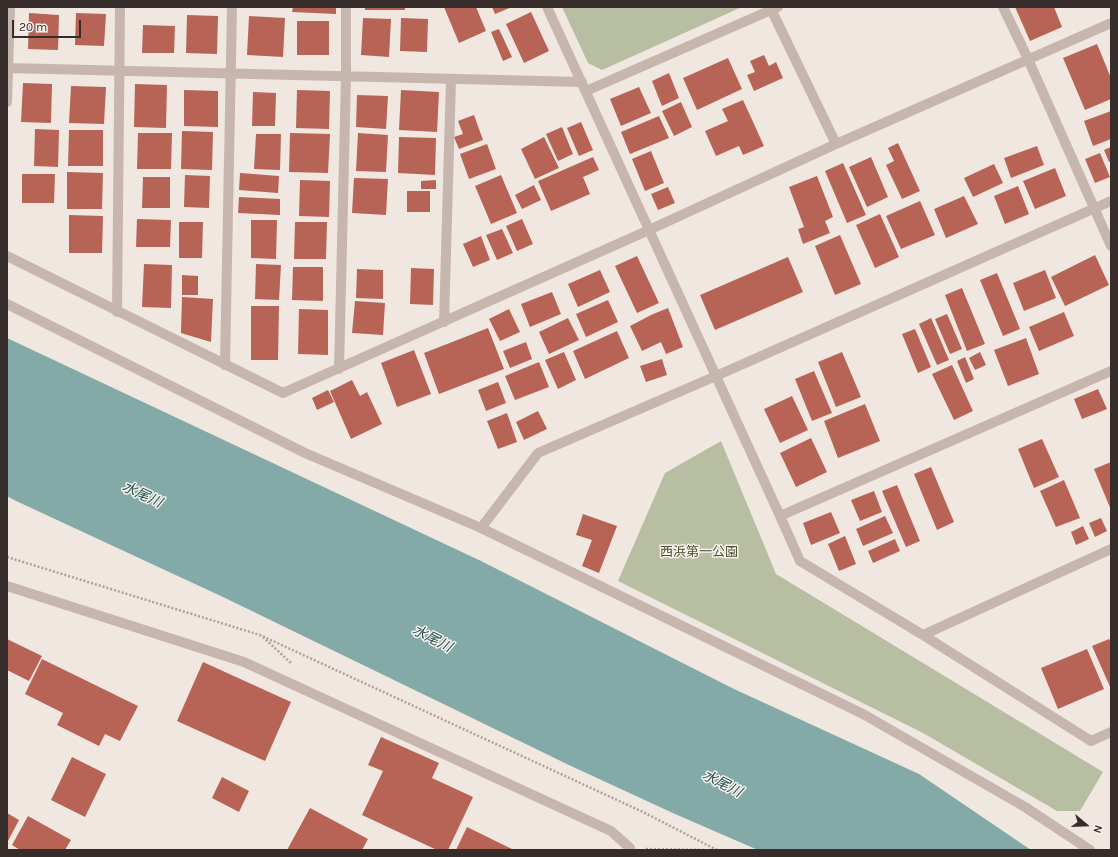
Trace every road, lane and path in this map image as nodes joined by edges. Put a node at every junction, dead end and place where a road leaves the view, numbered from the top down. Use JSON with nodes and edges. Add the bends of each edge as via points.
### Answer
{"nodes":[{"id":1,"x":10,"y":7,"type":"edge"},
{"id":2,"x":120,"y":7,"type":"edge"},
{"id":3,"x":232,"y":7,"type":"edge"},
{"id":4,"x":346,"y":7,"type":"edge"},
{"id":5,"x":547,"y":7,"type":"edge"},
{"id":6,"x":1003,"y":7,"type":"edge"},
{"id":7,"x":773,"y":8,"type":"edge"},
{"id":8,"x":1111,"y":23,"type":"edge"},
{"id":9,"x":1028,"y":59,"type":"junction"},
{"id":10,"x":8,"y":68,"type":"edge"},
{"id":11,"x":119,"y":71,"type":"junction"},
{"id":12,"x":231,"y":74,"type":"junction"},
{"id":13,"x":346,"y":76,"type":"junction"},
{"id":14,"x":451,"y":79,"type":"junction"},
{"id":15,"x":584,"y":86,"type":"junction"},
{"id":16,"x":7,"y":102,"type":"edge"},
{"id":17,"x":836,"y":144,"type":"junction"},
{"id":18,"x":1111,"y":201,"type":"edge"},
{"id":19,"x":1094,"y":209,"type":"junction"},
{"id":20,"x":649,"y":230,"type":"junction"},
{"id":21,"x":1111,"y":246,"type":"edge"},
{"id":22,"x":7,"y":256,"type":"edge"},
{"id":23,"x":7,"y":304,"type":"edge"},
{"id":24,"x":117,"y":312,"type":"junction"},
{"id":25,"x":444,"y":322,"type":"junction"},
{"id":26,"x":225,"y":365,"type":"junction"},
{"id":27,"x":339,"y":368,"type":"junction"},
{"id":28,"x":1111,"y":371,"type":"edge"},
{"id":29,"x":716,"y":376,"type":"junction"},
{"id":30,"x":780,"y":516,"type":"junction"},
{"id":31,"x":481,"y":528,"type":"junction"},
{"id":32,"x":1111,"y":549,"type":"edge"},
{"id":33,"x":7,"y":557,"type":"edge"},
{"id":34,"x":7,"y":586,"type":"edge"},
{"id":35,"x":260,"y":635,"type":"junction"},
{"id":36,"x":923,"y":635,"type":"junction"},
{"id":37,"x":302,"y":689,"type":"junction"},
{"id":38,"x":1111,"y":732,"type":"edge"},
{"id":39,"x":630,"y":849,"type":"edge"},
{"id":40,"x":706,"y":850,"type":"edge"},
{"id":41,"x":717,"y":850,"type":"edge"},
{"id":42,"x":1090,"y":850,"type":"edge"}],
"edges":[{"from":1,"to":10,"type":"street"},
{"from":2,"to":11,"type":"street"},
{"from":3,"to":12,"type":"street"},
{"from":4,"to":13,"type":"street"},
{"from":5,"to":15,"type":"street"},
{"from":6,"to":9,"type":"street"},
{"from":7,"to":15,"type":"street"},
{"from":7,"to":17,"type":"street"},
{"from":8,"to":9,"type":"street"},
{"from":9,"to":17,"type":"street"},
{"from":9,"to":19,"type":"street"},
{"from":10,"to":11,"type":"street"},
{"from":10,"to":16,"type":"street"},
{"from":11,"to":12,"type":"street"},
{"from":11,"to":24,"type":"street"},
{"from":12,"to":13,"type":"street"},
{"from":12,"to":26,"type":"street"},
{"from":13,"to":14,"type":"street"},
{"from":13,"to":27,"type":"street"},
{"from":14,"to":15,"type":"street"},
{"from":14,"to":25,"type":"street"},
{"from":15,"to":20,"type":"street"},
{"from":17,"to":20,"type":"street"},
{"from":18,"to":19,"type":"street"},
{"from":19,"to":21,"type":"street"},
{"from":19,"to":29,"type":"street"},
{"from":20,"to":25,"type":"street"},
{"from":20,"to":29,"type":"street"},
{"from":22,"to":24,"type":"street"},
{"from":23,"to":31,"type":"street","via":[[305,453]]},
{"from":24,"to":26,"type":"street"},
{"from":25,"to":27,"type":"street"},
{"from":26,"to":27,"type":"street","via":[[283,393]]},
{"from":28,"to":30,"type":"street"},
{"from":29,"to":30,"type":"street"},
{"from":29,"to":31,"type":"street","via":[[538,453]]},
{"from":30,"to":36,"type":"street","via":[[800,561]]},
{"from":31,"to":42,"type":"street","via":[[863,714],[1025,807]]},
{"from":32,"to":36,"type":"street"},
{"from":33,"to":35,"type":"path"},
{"from":34,"to":37,"type":"street","via":[[244,662]]},
{"from":35,"to":37,"type":"path","via":[[298,670]]},
{"from":35,"to":41,"type":"path","via":[[636,808]]},
{"from":36,"to":38,"type":"street","via":[[1091,741]]},
{"from":37,"to":39,"type":"street","via":[[611,831]]},
{"from":39,"to":40,"type":"path"}]}
